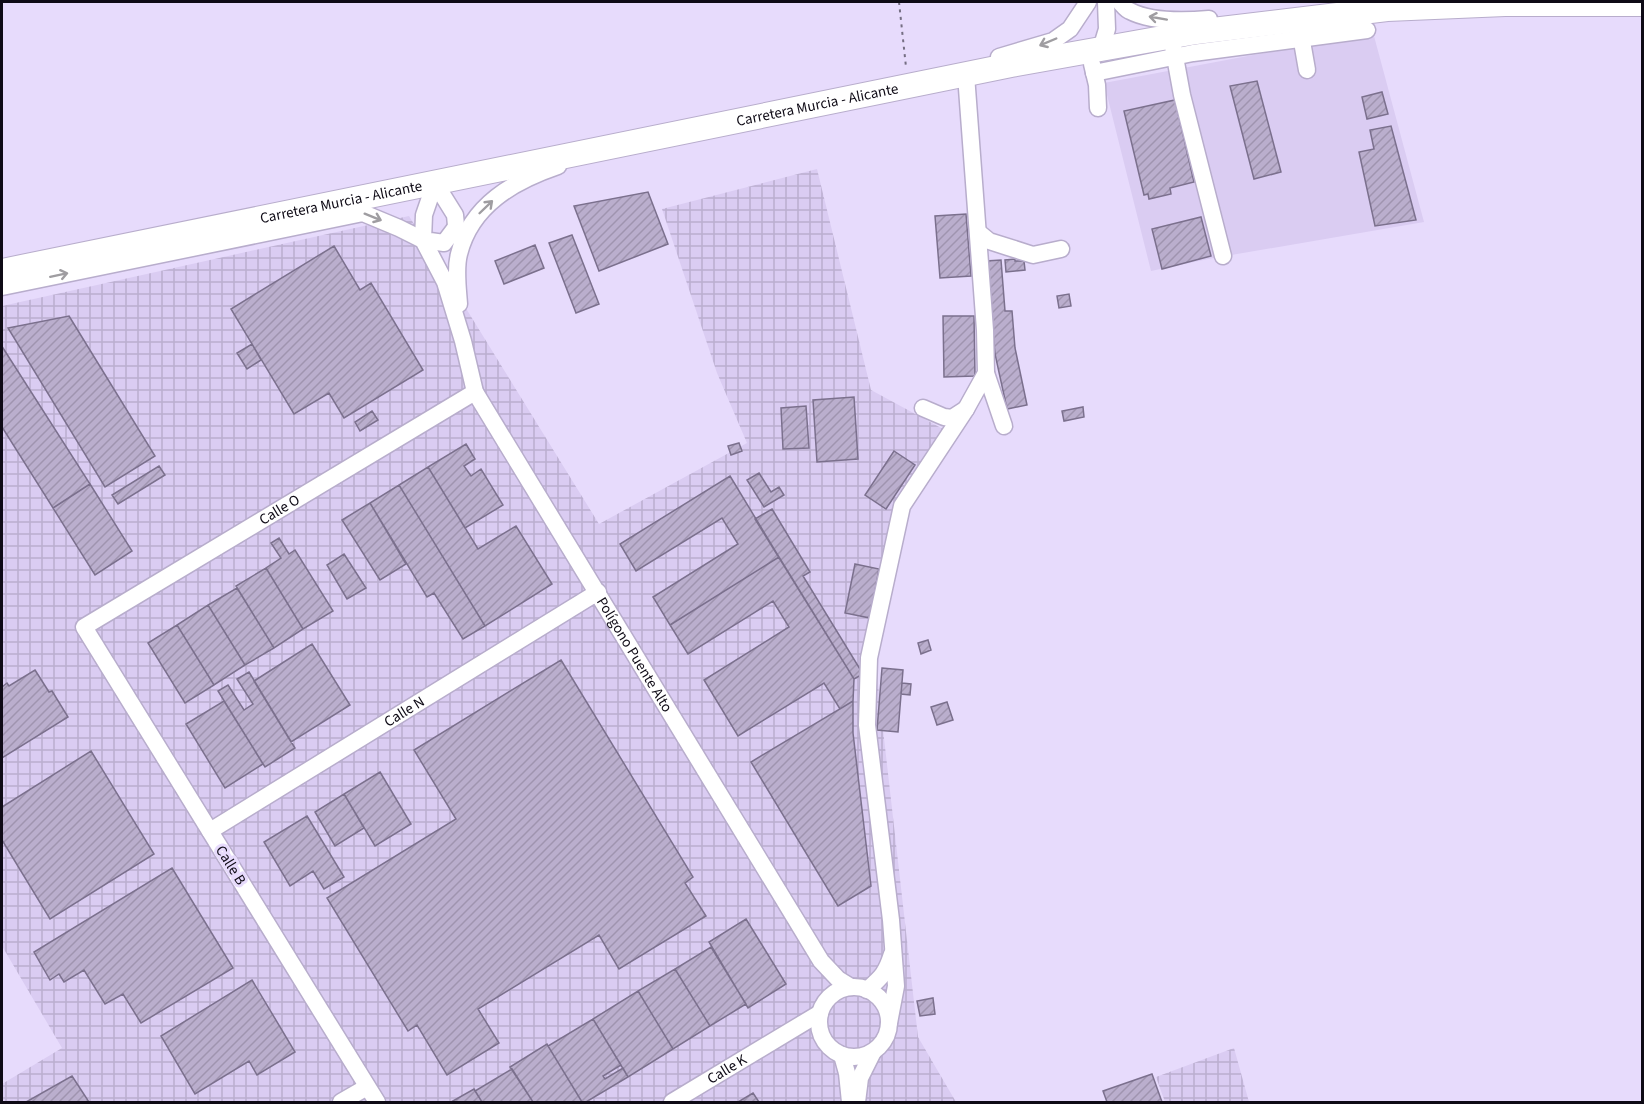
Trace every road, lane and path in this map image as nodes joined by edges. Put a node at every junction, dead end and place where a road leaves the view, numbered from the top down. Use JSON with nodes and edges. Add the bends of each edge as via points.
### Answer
{"nodes":[{"id":1,"x":899,"y":2,"type":"edge"},
{"id":2,"x":1088,"y":2,"type":"edge"},
{"id":3,"x":1106,"y":2,"type":"edge"},
{"id":4,"x":1120,"y":2,"type":"edge"},
{"id":5,"x":1642,"y":4,"type":"edge"},
{"id":6,"x":1341,"y":15,"type":"junction"},
{"id":7,"x":1300,"y":29,"type":"junction"},
{"id":8,"x":1366,"y":30,"type":"dead end"},
{"id":9,"x":1173,"y":47,"type":"junction"},
{"id":10,"x":1095,"y":58,"type":"junction"},
{"id":11,"x":1307,"y":70,"type":"dead end"},
{"id":12,"x":966,"y":75,"type":"junction"},
{"id":13,"x":909,"y":86,"type":"junction"},
{"id":14,"x":1098,"y":108,"type":"dead end"},
{"id":15,"x":622,"y":145,"type":"junction"},
{"id":16,"x":435,"y":183,"type":"junction"},
{"id":17,"x":456,"y":227,"type":"junction"},
{"id":18,"x":978,"y":232,"type":"junction"},
{"id":19,"x":423,"y":240,"type":"junction"},
{"id":20,"x":1061,"y":249,"type":"dead end"},
{"id":21,"x":458,"y":255,"type":"junction"},
{"id":22,"x":1223,"y":256,"type":"dead end"},
{"id":23,"x":2,"y":271,"type":"edge"},
{"id":24,"x":2,"y":287,"type":"edge"},
{"id":25,"x":463,"y":341,"type":"junction"},
{"id":26,"x":986,"y":373,"type":"junction"},
{"id":27,"x":475,"y":392,"type":"junction"},
{"id":28,"x":923,"y":408,"type":"dead end"},
{"id":29,"x":966,"y":409,"type":"junction"},
{"id":30,"x":1004,"y":426,"type":"dead end"},
{"id":31,"x":598,"y":592,"type":"junction"},
{"id":32,"x":84,"y":627,"type":"joint"},
{"id":33,"x":210,"y":831,"type":"junction"},
{"id":34,"x":893,"y":950,"type":"junction"},
{"id":35,"x":821,"y":961,"type":"junction"},
{"id":36,"x":859,"y":988,"type":"junction"},
{"id":37,"x":822,"y":1009,"type":"junction"},
{"id":38,"x":889,"y":1023,"type":"junction"},
{"id":39,"x":782,"y":1037,"type":"junction"},
{"id":40,"x":825,"y":1042,"type":"junction"},
{"id":41,"x":873,"y":1052,"type":"junction"},
{"id":42,"x":842,"y":1055,"type":"junction"},
{"id":43,"x":368,"y":1087,"type":"junction"},
{"id":44,"x":341,"y":1102,"type":"edge"},
{"id":45,"x":377,"y":1102,"type":"edge"},
{"id":46,"x":672,"y":1102,"type":"edge"},
{"id":47,"x":850,"y":1102,"type":"edge"},
{"id":48,"x":857,"y":1102,"type":"edge"}],
"edges":[{"from":1,"to":13,"type":"path"},
{"from":2,"to":13,"type":"street","one_way":true,"via":[[1070,29],[1053,41],[938,69]]},
{"from":3,"to":10,"type":"street","via":[[1107,29]]},
{"from":6,"to":4,"type":"street","one_way":true,"via":[[1297,11],[1182,22],[1129,11]]},
{"from":5,"to":6,"type":"highway","name":"Carretera Murcia - Alicante","via":[[1505,4]]},
{"from":6,"to":7,"type":"highway","name":"Carretera Murcia - Alicante"},
{"from":7,"to":8,"type":"street"},
{"from":7,"to":9,"type":"highway","name":"Carretera Murcia - Alicante"},
{"from":7,"to":11,"type":"street"},
{"from":9,"to":10,"type":"highway","name":"Carretera Murcia - Alicante"},
{"from":9,"to":22,"type":"street"},
{"from":10,"to":12,"type":"highway","name":"Carretera Murcia - Alicante"},
{"from":10,"to":14,"type":"street"},
{"from":12,"to":13,"type":"highway","name":"Carretera Murcia - Alicante"},
{"from":12,"to":18,"type":"street"},
{"from":13,"to":15,"type":"highway","name":"Carretera Murcia - Alicante"},
{"from":15,"to":16,"type":"highway","name":"Carretera Murcia - Alicante"},
{"from":21,"to":15,"type":"street","one_way":true,"via":[[472,220],[500,194],[540,172]]},
{"from":16,"to":17,"type":"street","via":[[455,215]]},
{"from":16,"to":19,"type":"street","via":[[424,215]]},
{"from":16,"to":23,"type":"highway","name":"Carretera Murcia - Alicante"},
{"from":17,"to":19,"type":"street","via":[[444,243]]},
{"from":17,"to":21,"type":"street"},
{"from":18,"to":20,"type":"street","via":[[989,241],[1033,255]]},
{"from":18,"to":26,"type":"street"},
{"from":24,"to":19,"type":"street","one_way":true,"via":[[363,213]]},
{"from":19,"to":25,"type":"street","via":[[445,282]]},
{"from":21,"to":25,"type":"street"},
{"from":25,"to":27,"type":"street","name":"Polígono Puente Alto"},
{"from":26,"to":29,"type":"street"},
{"from":26,"to":30,"type":"street"},
{"from":27,"to":31,"type":"street","name":"Polígono Puente Alto"},
{"from":27,"to":32,"type":"street","name":"Calle O"},
{"from":28,"to":29,"type":"street","via":[[952,418]]},
{"from":29,"to":34,"type":"street","via":[[902,506],[869,658],[867,725]]},
{"from":31,"to":33,"type":"street","name":"Calle N"},
{"from":31,"to":35,"type":"street","name":"Polígono Puente Alto"},
{"from":32,"to":33,"type":"street","name":"Calle B"},
{"from":33,"to":43,"type":"street","name":"Calle B"},
{"from":34,"to":36,"type":"street","via":[[887,970]]},
{"from":34,"to":38,"type":"street","via":[[896,986]]},
{"from":35,"to":36,"type":"street","name":"Polígono Puente Alto","via":[[838,979]]},
{"from":35,"to":37,"type":"street","name":"Polígono Puente Alto","via":[[825,984]]},
{"from":36,"to":37,"type":"street","via":[[840,990]]},
{"from":36,"to":38,"type":"street","name":"Polígono Puente Alto","via":[[876,995],[883,1003]]},
{"from":37,"to":39,"type":"street","name":"Calle K"},
{"from":37,"to":40,"type":"street","name":"Polígono Puente Alto","via":[[819,1023]]},
{"from":38,"to":41,"type":"street","via":[[887,1034]]},
{"from":39,"to":40,"type":"street","via":[[806,1036]]},
{"from":39,"to":46,"type":"street","name":"Calle K"},
{"from":40,"to":42,"type":"street"},
{"from":41,"to":42,"type":"street","via":[[853,1058]]},
{"from":41,"to":48,"type":"street","via":[[860,1077]]},
{"from":42,"to":47,"type":"street"},
{"from":43,"to":44,"type":"street"},
{"from":43,"to":45,"type":"street","name":"Calle B"}]}
